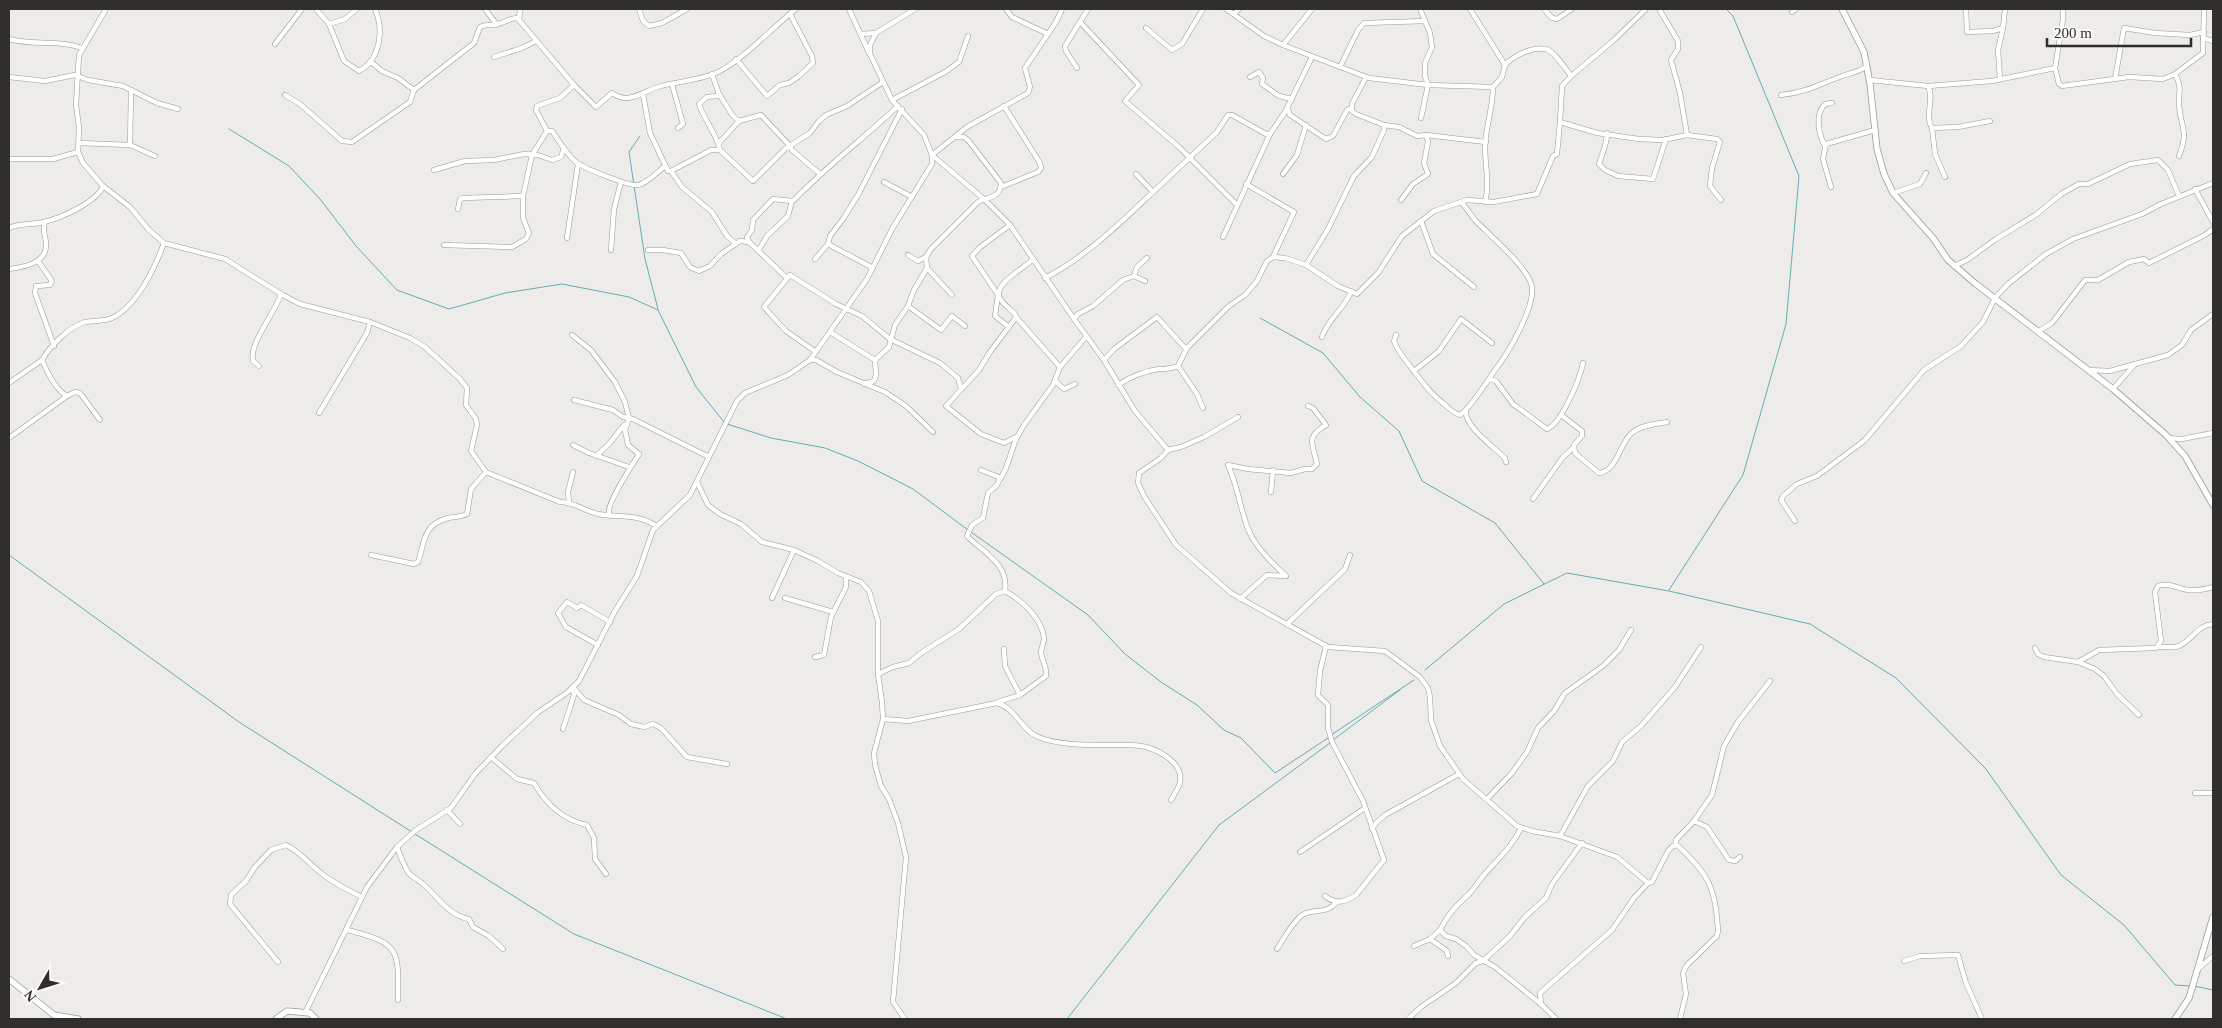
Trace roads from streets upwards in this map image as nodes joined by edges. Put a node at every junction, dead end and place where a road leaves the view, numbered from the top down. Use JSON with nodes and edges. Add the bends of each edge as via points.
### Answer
{"nodes":[{"id":1,"x":106,"y":9,"type":"edge"},
{"id":2,"x":302,"y":9,"type":"edge"},
{"id":3,"x":316,"y":9,"type":"edge"},
{"id":4,"x":357,"y":9,"type":"edge"},
{"id":5,"x":375,"y":9,"type":"edge"},
{"id":6,"x":485,"y":9,"type":"edge"},
{"id":7,"x":520,"y":9,"type":"edge"},
{"id":8,"x":639,"y":9,"type":"edge"},
{"id":9,"x":686,"y":9,"type":"edge"},
{"id":10,"x":796,"y":9,"type":"edge"},
{"id":11,"x":849,"y":9,"type":"edge"},
{"id":12,"x":902,"y":9,"type":"edge"},
{"id":13,"x":915,"y":9,"type":"edge"},
{"id":14,"x":1006,"y":9,"type":"edge"},
{"id":15,"x":1062,"y":9,"type":"edge"},
{"id":16,"x":1088,"y":9,"type":"edge"},
{"id":17,"x":1203,"y":9,"type":"edge"},
{"id":18,"x":1226,"y":9,"type":"edge"},
{"id":19,"x":1240,"y":9,"type":"edge"},
{"id":20,"x":1312,"y":9,"type":"edge"},
{"id":21,"x":1420,"y":9,"type":"edge"},
{"id":22,"x":1470,"y":9,"type":"edge"},
{"id":23,"x":1544,"y":9,"type":"edge"},
{"id":24,"x":1572,"y":9,"type":"edge"},
{"id":25,"x":1646,"y":9,"type":"edge"},
{"id":26,"x":1660,"y":9,"type":"edge"},
{"id":27,"x":1842,"y":9,"type":"edge"},
{"id":28,"x":1966,"y":9,"type":"edge"},
{"id":29,"x":2005,"y":9,"type":"edge"},
{"id":30,"x":2063,"y":9,"type":"edge"},
{"id":31,"x":2204,"y":9,"type":"edge"},
{"id":32,"x":790,"y":14,"type":"junction"},
{"id":33,"x":906,"y":14,"type":"junction"},
{"id":34,"x":1234,"y":14,"type":"junction"},
{"id":35,"x":518,"y":18,"type":"junction"},
{"id":36,"x":1425,"y":21,"type":"junction"},
{"id":37,"x":1080,"y":22,"type":"junction"},
{"id":38,"x":329,"y":24,"type":"junction"},
{"id":39,"x":497,"y":24,"type":"junction"},
{"id":40,"x":1146,"y":28,"type":"dead end"},
{"id":41,"x":2003,"y":28,"type":"junction"},
{"id":42,"x":2204,"y":32,"type":"junction"},
{"id":43,"x":876,"y":33,"type":"junction"},
{"id":44,"x":861,"y":34,"type":"junction"},
{"id":45,"x":1048,"y":34,"type":"junction"},
{"id":46,"x":968,"y":36,"type":"dead end"},
{"id":47,"x":2203,"y":38,"type":"junction"},
{"id":48,"x":9,"y":39,"type":"edge"},
{"id":49,"x":536,"y":41,"type":"junction"},
{"id":50,"x":2213,"y":41,"type":"edge"},
{"id":51,"x":275,"y":44,"type":"dead end"},
{"id":52,"x":1283,"y":45,"type":"junction"},
{"id":53,"x":82,"y":48,"type":"junction"},
{"id":54,"x":870,"y":54,"type":"junction"},
{"id":55,"x":494,"y":57,"type":"dead end"},
{"id":56,"x":1312,"y":57,"type":"junction"},
{"id":57,"x":736,"y":59,"type":"junction"},
{"id":58,"x":371,"y":62,"type":"junction"},
{"id":59,"x":1505,"y":65,"type":"junction"},
{"id":60,"x":1867,"y":66,"type":"junction"},
{"id":61,"x":1340,"y":67,"type":"junction"},
{"id":62,"x":1077,"y":68,"type":"dead end"},
{"id":63,"x":2055,"y":68,"type":"junction"},
{"id":64,"x":712,"y":74,"type":"junction"},
{"id":65,"x":2175,"y":74,"type":"junction"},
{"id":66,"x":78,"y":76,"type":"junction"},
{"id":67,"x":1250,"y":76,"type":"dead end"},
{"id":68,"x":1571,"y":76,"type":"junction"},
{"id":69,"x":9,"y":77,"type":"edge"},
{"id":70,"x":1366,"y":77,"type":"junction"},
{"id":71,"x":2000,"y":79,"type":"junction"},
{"id":72,"x":1870,"y":80,"type":"junction"},
{"id":73,"x":2115,"y":80,"type":"junction"},
{"id":74,"x":883,"y":82,"type":"junction"},
{"id":75,"x":672,"y":84,"type":"junction"},
{"id":76,"x":574,"y":85,"type":"junction"},
{"id":77,"x":1428,"y":85,"type":"junction"},
{"id":78,"x":1928,"y":86,"type":"junction"},
{"id":79,"x":1493,"y":87,"type":"junction"},
{"id":80,"x":132,"y":90,"type":"junction"},
{"id":81,"x":414,"y":90,"type":"junction"},
{"id":82,"x":285,"y":94,"type":"dead end"},
{"id":83,"x":643,"y":94,"type":"junction"},
{"id":84,"x":719,"y":94,"type":"junction"},
{"id":85,"x":1781,"y":96,"type":"dead end"},
{"id":86,"x":1292,"y":99,"type":"junction"},
{"id":87,"x":892,"y":100,"type":"junction"},
{"id":88,"x":1832,"y":103,"type":"dead end"},
{"id":89,"x":1004,"y":106,"type":"junction"},
{"id":90,"x":900,"y":108,"type":"junction"},
{"id":91,"x":1287,"y":108,"type":"junction"},
{"id":92,"x":1352,"y":108,"type":"junction"},
{"id":93,"x":178,"y":109,"type":"dead end"},
{"id":94,"x":1421,"y":118,"type":"dead end"},
{"id":95,"x":739,"y":121,"type":"junction"},
{"id":96,"x":1990,"y":121,"type":"dead end"},
{"id":97,"x":1560,"y":122,"type":"junction"},
{"id":98,"x":1306,"y":125,"type":"junction"},
{"id":99,"x":1384,"y":125,"type":"junction"},
{"id":100,"x":678,"y":128,"type":"dead end"},
{"id":101,"x":1932,"y":128,"type":"junction"},
{"id":102,"x":1875,"y":130,"type":"junction"},
{"id":103,"x":547,"y":131,"type":"junction"},
{"id":104,"x":1608,"y":133,"type":"junction"},
{"id":105,"x":1270,"y":134,"type":"junction"},
{"id":106,"x":1426,"y":135,"type":"junction"},
{"id":107,"x":1687,"y":135,"type":"junction"},
{"id":108,"x":954,"y":137,"type":"junction"},
{"id":109,"x":1666,"y":139,"type":"junction"},
{"id":110,"x":1486,"y":142,"type":"junction"},
{"id":111,"x":80,"y":143,"type":"junction"},
{"id":112,"x":719,"y":143,"type":"junction"},
{"id":113,"x":130,"y":145,"type":"junction"},
{"id":114,"x":790,"y":146,"type":"junction"},
{"id":115,"x":564,"y":148,"type":"junction"},
{"id":116,"x":1826,"y":148,"type":"junction"},
{"id":117,"x":720,"y":150,"type":"junction"},
{"id":118,"x":78,"y":152,"type":"junction"},
{"id":119,"x":532,"y":155,"type":"junction"},
{"id":120,"x":932,"y":155,"type":"junction"},
{"id":121,"x":155,"y":156,"type":"dead end"},
{"id":122,"x":2180,"y":156,"type":"dead end"},
{"id":123,"x":9,"y":159,"type":"edge"},
{"id":124,"x":1189,"y":159,"type":"junction"},
{"id":125,"x":578,"y":164,"type":"junction"},
{"id":126,"x":664,"y":166,"type":"junction"},
{"id":127,"x":434,"y":170,"type":"dead end"},
{"id":128,"x":671,"y":171,"type":"junction"},
{"id":129,"x":1926,"y":173,"type":"dead end"},
{"id":130,"x":820,"y":174,"type":"junction"},
{"id":131,"x":1136,"y":174,"type":"dead end"},
{"id":132,"x":1283,"y":174,"type":"dead end"},
{"id":133,"x":1945,"y":177,"type":"dead end"},
{"id":134,"x":621,"y":182,"type":"junction"},
{"id":135,"x":884,"y":182,"type":"dead end"},
{"id":136,"x":2213,"y":182,"type":"edge"},
{"id":137,"x":1246,"y":184,"type":"junction"},
{"id":138,"x":102,"y":186,"type":"junction"},
{"id":139,"x":1001,"y":187,"type":"junction"},
{"id":140,"x":1831,"y":187,"type":"dead end"},
{"id":141,"x":2194,"y":190,"type":"junction"},
{"id":142,"x":1153,"y":192,"type":"junction"},
{"id":143,"x":1893,"y":193,"type":"junction"},
{"id":144,"x":523,"y":196,"type":"junction"},
{"id":145,"x":2179,"y":196,"type":"junction"},
{"id":146,"x":912,"y":198,"type":"junction"},
{"id":147,"x":986,"y":200,"type":"junction"},
{"id":148,"x":1401,"y":200,"type":"dead end"},
{"id":149,"x":1722,"y":200,"type":"dead end"},
{"id":150,"x":792,"y":201,"type":"junction"},
{"id":151,"x":1461,"y":202,"type":"junction"},
{"id":152,"x":1485,"y":202,"type":"junction"},
{"id":153,"x":1237,"y":205,"type":"junction"},
{"id":154,"x":458,"y":209,"type":"dead end"},
{"id":155,"x":1421,"y":220,"type":"junction"},
{"id":156,"x":45,"y":222,"type":"junction"},
{"id":157,"x":2213,"y":222,"type":"edge"},
{"id":158,"x":1010,"y":225,"type":"junction"},
{"id":159,"x":9,"y":228,"type":"edge"},
{"id":160,"x":2213,"y":229,"type":"edge"},
{"id":161,"x":1223,"y":237,"type":"dead end"},
{"id":162,"x":567,"y":238,"type":"dead end"},
{"id":163,"x":749,"y":242,"type":"junction"},
{"id":164,"x":164,"y":243,"type":"junction"},
{"id":165,"x":736,"y":244,"type":"junction"},
{"id":166,"x":828,"y":244,"type":"junction"},
{"id":167,"x":444,"y":245,"type":"dead end"},
{"id":168,"x":611,"y":250,"type":"dead end"},
{"id":169,"x":648,"y":250,"type":"dead end"},
{"id":170,"x":758,"y":251,"type":"junction"},
{"id":171,"x":908,"y":255,"type":"dead end"},
{"id":172,"x":926,"y":257,"type":"junction"},
{"id":173,"x":1272,"y":257,"type":"junction"},
{"id":174,"x":1147,"y":258,"type":"dead end"},
{"id":175,"x":815,"y":259,"type":"dead end"},
{"id":176,"x":1033,"y":259,"type":"junction"},
{"id":177,"x":38,"y":261,"type":"junction"},
{"id":178,"x":1306,"y":265,"type":"junction"},
{"id":179,"x":1954,"y":266,"type":"junction"},
{"id":180,"x":873,"y":268,"type":"junction"},
{"id":181,"x":927,"y":268,"type":"junction"},
{"id":182,"x":9,"y":269,"type":"edge"},
{"id":183,"x":1134,"y":276,"type":"junction"},
{"id":184,"x":787,"y":278,"type":"junction"},
{"id":185,"x":1045,"y":278,"type":"junction"},
{"id":186,"x":1145,"y":280,"type":"dead end"},
{"id":187,"x":1474,"y":287,"type":"dead end"},
{"id":188,"x":1351,"y":290,"type":"junction"},
{"id":189,"x":280,"y":294,"type":"junction"},
{"id":190,"x":952,"y":294,"type":"dead end"},
{"id":191,"x":998,"y":294,"type":"junction"},
{"id":192,"x":1995,"y":298,"type":"junction"},
{"id":193,"x":908,"y":306,"type":"junction"},
{"id":194,"x":846,"y":309,"type":"junction"},
{"id":195,"x":2213,"y":314,"type":"edge"},
{"id":196,"x":1016,"y":317,"type":"junction"},
{"id":197,"x":1074,"y":319,"type":"junction"},
{"id":198,"x":370,"y":322,"type":"junction"},
{"id":199,"x":965,"y":326,"type":"dead end"},
{"id":200,"x":1009,"y":327,"type":"junction"},
{"id":201,"x":2039,"y":331,"type":"junction"},
{"id":202,"x":830,"y":332,"type":"junction"},
{"id":203,"x":572,"y":335,"type":"dead end"},
{"id":204,"x":1396,"y":335,"type":"dead end"},
{"id":205,"x":1086,"y":337,"type":"junction"},
{"id":206,"x":1322,"y":337,"type":"dead end"},
{"id":207,"x":890,"y":339,"type":"junction"},
{"id":208,"x":1492,"y":343,"type":"dead end"},
{"id":209,"x":54,"y":346,"type":"junction"},
{"id":210,"x":1187,"y":348,"type":"junction"},
{"id":211,"x":816,"y":352,"type":"junction"},
{"id":212,"x":42,"y":360,"type":"junction"},
{"id":213,"x":810,"y":360,"type":"junction"},
{"id":214,"x":875,"y":360,"type":"junction"},
{"id":215,"x":1104,"y":360,"type":"junction"},
{"id":216,"x":1582,"y":363,"type":"dead end"},
{"id":217,"x":2136,"y":363,"type":"junction"},
{"id":218,"x":259,"y":366,"type":"dead end"},
{"id":219,"x":1178,"y":366,"type":"junction"},
{"id":220,"x":1060,"y":367,"type":"junction"},
{"id":221,"x":2087,"y":370,"type":"junction"},
{"id":222,"x":1414,"y":371,"type":"junction"},
{"id":223,"x":1490,"y":380,"type":"junction"},
{"id":224,"x":1055,"y":381,"type":"junction"},
{"id":225,"x":9,"y":383,"type":"edge"},
{"id":226,"x":864,"y":384,"type":"junction"},
{"id":227,"x":1075,"y":384,"type":"dead end"},
{"id":228,"x":1118,"y":385,"type":"junction"},
{"id":229,"x":961,"y":389,"type":"junction"},
{"id":230,"x":2113,"y":389,"type":"junction"},
{"id":231,"x":67,"y":396,"type":"junction"},
{"id":232,"x":574,"y":400,"type":"dead end"},
{"id":233,"x":1308,"y":406,"type":"dead end"},
{"id":234,"x":1203,"y":408,"type":"dead end"},
{"id":235,"x":1466,"y":410,"type":"junction"},
{"id":236,"x":319,"y":413,"type":"dead end"},
{"id":237,"x":1561,"y":414,"type":"junction"},
{"id":238,"x":1238,"y":417,"type":"dead end"},
{"id":239,"x":100,"y":420,"type":"dead end"},
{"id":240,"x":628,"y":420,"type":"junction"},
{"id":241,"x":1667,"y":422,"type":"dead end"},
{"id":242,"x":934,"y":432,"type":"dead end"},
{"id":243,"x":2213,"y":433,"type":"edge"},
{"id":244,"x":1018,"y":436,"type":"junction"},
{"id":245,"x":9,"y":438,"type":"edge"},
{"id":246,"x":2168,"y":438,"type":"junction"},
{"id":247,"x":573,"y":444,"type":"dead end"},
{"id":248,"x":1573,"y":448,"type":"junction"},
{"id":249,"x":1168,"y":450,"type":"junction"},
{"id":250,"x":596,"y":456,"type":"junction"},
{"id":251,"x":709,"y":457,"type":"junction"},
{"id":252,"x":1506,"y":462,"type":"dead end"},
{"id":253,"x":629,"y":467,"type":"junction"},
{"id":254,"x":981,"y":470,"type":"dead end"},
{"id":255,"x":1273,"y":470,"type":"junction"},
{"id":256,"x":486,"y":472,"type":"junction"},
{"id":257,"x":573,"y":472,"type":"dead end"},
{"id":258,"x":1000,"y":478,"type":"junction"},
{"id":259,"x":697,"y":482,"type":"junction"},
{"id":260,"x":1271,"y":492,"type":"dead end"},
{"id":261,"x":1532,"y":499,"type":"dead end"},
{"id":262,"x":569,"y":502,"type":"junction"},
{"id":263,"x":2213,"y":505,"type":"edge"},
{"id":264,"x":608,"y":514,"type":"junction"},
{"id":265,"x":1795,"y":521,"type":"dead end"},
{"id":266,"x":656,"y":526,"type":"junction"},
{"id":267,"x":794,"y":550,"type":"junction"},
{"id":268,"x":370,"y":555,"type":"dead end"},
{"id":269,"x":1350,"y":555,"type":"dead end"},
{"id":270,"x":846,"y":577,"type":"junction"},
{"id":271,"x":2213,"y":587,"type":"edge"},
{"id":272,"x":1005,"y":591,"type":"junction"},
{"id":273,"x":772,"y":598,"type":"dead end"},
{"id":274,"x":785,"y":598,"type":"dead end"},
{"id":275,"x":1240,"y":598,"type":"junction"},
{"id":276,"x":833,"y":612,"type":"junction"},
{"id":277,"x":610,"y":622,"type":"junction"},
{"id":278,"x":1287,"y":624,"type":"junction"},
{"id":279,"x":2213,"y":624,"type":"edge"},
{"id":280,"x":1631,"y":630,"type":"dead end"},
{"id":281,"x":598,"y":645,"type":"junction"},
{"id":282,"x":1326,"y":646,"type":"junction"},
{"id":283,"x":1701,"y":647,"type":"dead end"},
{"id":284,"x":2157,"y":647,"type":"junction"},
{"id":285,"x":2035,"y":648,"type":"dead end"},
{"id":286,"x":1004,"y":649,"type":"dead end"},
{"id":287,"x":815,"y":657,"type":"dead end"},
{"id":288,"x":2078,"y":662,"type":"junction"},
{"id":289,"x":878,"y":674,"type":"junction"},
{"id":290,"x":1770,"y":681,"type":"dead end"},
{"id":291,"x":573,"y":687,"type":"junction"},
{"id":292,"x":1020,"y":695,"type":"junction"},
{"id":293,"x":997,"y":703,"type":"junction"},
{"id":294,"x":2138,"y":715,"type":"dead end"},
{"id":295,"x":883,"y":720,"type":"junction"},
{"id":296,"x":563,"y":729,"type":"dead end"},
{"id":297,"x":491,"y":757,"type":"junction"},
{"id":298,"x":727,"y":764,"type":"dead end"},
{"id":299,"x":1459,"y":774,"type":"junction"},
{"id":300,"x":2195,"y":793,"type":"dead end"},
{"id":301,"x":2213,"y":793,"type":"edge"},
{"id":302,"x":1488,"y":798,"type":"junction"},
{"id":303,"x":1172,"y":800,"type":"dead end"},
{"id":304,"x":1365,"y":808,"type":"junction"},
{"id":305,"x":447,"y":810,"type":"junction"},
{"id":306,"x":1694,"y":821,"type":"junction"},
{"id":307,"x":460,"y":824,"type":"dead end"},
{"id":308,"x":1521,"y":828,"type":"junction"},
{"id":309,"x":1372,"y":829,"type":"junction"},
{"id":310,"x":1560,"y":836,"type":"junction"},
{"id":311,"x":1582,"y":843,"type":"junction"},
{"id":312,"x":1675,"y":845,"type":"junction"},
{"id":313,"x":397,"y":846,"type":"junction"},
{"id":314,"x":1300,"y":852,"type":"dead end"},
{"id":315,"x":1740,"y":857,"type":"dead end"},
{"id":316,"x":606,"y":874,"type":"dead end"},
{"id":317,"x":1648,"y":884,"type":"junction"},
{"id":318,"x":1325,"y":896,"type":"dead end"},
{"id":319,"x":362,"y":897,"type":"junction"},
{"id":320,"x":1337,"y":902,"type":"junction"},
{"id":321,"x":2213,"y":917,"type":"edge"},
{"id":322,"x":347,"y":930,"type":"junction"},
{"id":323,"x":1440,"y":930,"type":"junction"},
{"id":324,"x":1430,"y":939,"type":"junction"},
{"id":325,"x":1414,"y":946,"type":"dead end"},
{"id":326,"x":503,"y":949,"type":"dead end"},
{"id":327,"x":1277,"y":949,"type":"dead end"},
{"id":328,"x":1448,"y":956,"type":"dead end"},
{"id":329,"x":2213,"y":956,"type":"edge"},
{"id":330,"x":1484,"y":961,"type":"junction"},
{"id":331,"x":1904,"y":961,"type":"dead end"},
{"id":332,"x":278,"y":962,"type":"dead end"},
{"id":333,"x":2199,"y":968,"type":"junction"},
{"id":334,"x":9,"y":980,"type":"edge"},
{"id":335,"x":398,"y":1000,"type":"dead end"},
{"id":336,"x":1541,"y":1004,"type":"junction"},
{"id":337,"x":305,"y":1013,"type":"junction"},
{"id":338,"x":78,"y":1019,"type":"edge"},
{"id":339,"x":276,"y":1019,"type":"edge"},
{"id":340,"x":316,"y":1019,"type":"edge"},
{"id":341,"x":904,"y":1019,"type":"edge"},
{"id":342,"x":1408,"y":1019,"type":"edge"},
{"id":343,"x":1556,"y":1019,"type":"edge"},
{"id":344,"x":1680,"y":1019,"type":"edge"},
{"id":345,"x":1982,"y":1019,"type":"edge"},
{"id":346,"x":2175,"y":1019,"type":"edge"}],
"edges":[{"from":1,"to":53,"type":"street"},
{"from":2,"to":51,"type":"street"},
{"from":3,"to":38,"type":"street"},
{"from":4,"to":38,"type":"street","via":[[345,19]]},
{"from":5,"to":58,"type":"street","via":[[381,30]]},
{"from":6,"to":39,"type":"street"},
{"from":7,"to":35,"type":"street"},
{"from":8,"to":9,"type":"street","via":[[643,21],[649,26],[662,23]]},
{"from":10,"to":32,"type":"street"},
{"from":11,"to":44,"type":"street"},
{"from":12,"to":33,"type":"street"},
{"from":13,"to":33,"type":"street"},
{"from":14,"to":45,"type":"street","via":[[1012,17]]},
{"from":15,"to":45,"type":"street"},
{"from":16,"to":37,"type":"street"},
{"from":17,"to":40,"type":"street","via":[[1182,44],[1172,50]]},
{"from":18,"to":34,"type":"street"},
{"from":19,"to":34,"type":"street"},
{"from":20,"to":52,"type":"street"},
{"from":21,"to":36,"type":"street"},
{"from":22,"to":59,"type":"street"},
{"from":23,"to":24,"type":"street","via":[[1557,19]]},
{"from":25,"to":68,"type":"street"},
{"from":26,"to":107,"type":"street","via":[[1678,41],[1678,49],[1671,60]]},
{"from":27,"to":60,"type":"street","via":[[1864,52]]},
{"from":28,"to":41,"type":"street","via":[[1966,32]]},
{"from":29,"to":41,"type":"street"},
{"from":30,"to":63,"type":"street"},
{"from":31,"to":42,"type":"street"},
{"from":32,"to":57,"type":"street"},
{"from":32,"to":57,"type":"street","via":[[812,56],[812,62],[799,76],[767,96]]},
{"from":33,"to":43,"type":"street"},
{"from":34,"to":52,"type":"street","via":[[1264,36]]},
{"from":35,"to":39,"type":"street"},
{"from":35,"to":49,"type":"street"},
{"from":36,"to":61,"type":"street","via":[[1364,24]]},
{"from":36,"to":77,"type":"street","via":[[1432,41],[1426,63]]},
{"from":37,"to":62,"type":"street","via":[[1065,46]]},
{"from":37,"to":124,"type":"street","via":[[1139,85],[1126,101]]},
{"from":38,"to":58,"type":"street","via":[[348,65],[359,71]]},
{"from":39,"to":81,"type":"street","via":[[480,27],[474,43]]},
{"from":41,"to":71,"type":"street","via":[[1998,50]]},
{"from":42,"to":47,"type":"street"},
{"from":42,"to":73,"type":"street","via":[[2190,35],[2124,28]]},
{"from":43,"to":44,"type":"street"},
{"from":43,"to":54,"type":"street"},
{"from":44,"to":54,"type":"street"},
{"from":45,"to":89,"type":"street","via":[[1025,68],[1029,91]]},
{"from":46,"to":87,"type":"street","via":[[959,62]]},
{"from":47,"to":50,"type":"street"},
{"from":47,"to":65,"type":"street","via":[[2204,53]]},
{"from":48,"to":53,"type":"street","via":[[23,43],[62,42]]},
{"from":49,"to":55,"type":"street"},
{"from":49,"to":76,"type":"street"},
{"from":52,"to":56,"type":"street"},
{"from":53,"to":66,"type":"street"},
{"from":54,"to":74,"type":"street"},
{"from":56,"to":61,"type":"street"},
{"from":56,"to":86,"type":"street"},
{"from":57,"to":64,"type":"street"},
{"from":58,"to":81,"type":"street"},
{"from":59,"to":68,"type":"street","via":[[1522,53],[1546,50]]},
{"from":59,"to":79,"type":"street","via":[[1502,77]]},
{"from":60,"to":72,"type":"street"},
{"from":60,"to":85,"type":"street","via":[[1807,91]]},
{"from":61,"to":70,"type":"street"},
{"from":63,"to":71,"type":"street"},
{"from":63,"to":73,"type":"street","via":[[2062,86]]},
{"from":64,"to":75,"type":"street"},
{"from":64,"to":84,"type":"street"},
{"from":65,"to":73,"type":"street","via":[[2164,79],[2129,77]]},
{"from":65,"to":122,"type":"street","via":[[2181,90],[2179,104],[2186,135]]},
{"from":66,"to":69,"type":"street","via":[[45,81]]},
{"from":66,"to":80,"type":"street"},
{"from":66,"to":111,"type":"street","via":[[76,105]]},
{"from":67,"to":86,"type":"street","via":[[1259,72],[1262,84],[1279,96]]},
{"from":68,"to":97,"type":"street","via":[[1560,93]]},
{"from":70,"to":77,"type":"street"},
{"from":70,"to":92,"type":"street"},
{"from":71,"to":78,"type":"street"},
{"from":72,"to":78,"type":"street"},
{"from":72,"to":102,"type":"street"},
{"from":74,"to":87,"type":"street"},
{"from":74,"to":114,"type":"street","via":[[848,106],[826,115],[804,139]]},
{"from":75,"to":83,"type":"street"},
{"from":75,"to":100,"type":"street","via":[[684,124]]},
{"from":76,"to":83,"type":"street","via":[[594,107],[612,93],[618,98],[628,99]]},
{"from":76,"to":103,"type":"street","via":[[560,98],[537,106]]},
{"from":77,"to":79,"type":"street"},
{"from":77,"to":94,"type":"street"},
{"from":78,"to":101,"type":"street","via":[[1931,96],[1929,123]]},
{"from":79,"to":110,"type":"street"},
{"from":80,"to":93,"type":"street"},
{"from":80,"to":113,"type":"street"},
{"from":81,"to":82,"type":"street","via":[[410,102],[352,142],[342,142]]},
{"from":83,"to":126,"type":"street","via":[[650,133]]},
{"from":84,"to":95,"type":"street"},
{"from":84,"to":112,"type":"street","via":[[707,97],[699,104]]},
{"from":86,"to":91,"type":"street"},
{"from":87,"to":90,"type":"street"},
{"from":88,"to":116,"type":"street","via":[[1822,106],[1820,112],[1820,130]]},
{"from":89,"to":108,"type":"street"},
{"from":89,"to":139,"type":"street","via":[[1041,168]]},
{"from":90,"to":120,"type":"street","via":[[924,135]]},
{"from":90,"to":130,"type":"street"},
{"from":90,"to":166,"type":"street","via":[[858,196],[830,236]]},
{"from":91,"to":98,"type":"street","via":[[1290,115]]},
{"from":91,"to":105,"type":"street"},
{"from":92,"to":98,"type":"street","via":[[1347,110],[1330,138],[1322,138]]},
{"from":92,"to":99,"type":"street","via":[[1356,114]]},
{"from":95,"to":112,"type":"street"},
{"from":95,"to":114,"type":"street","via":[[761,115]]},
{"from":96,"to":101,"type":"street"},
{"from":97,"to":104,"type":"street"},
{"from":97,"to":152,"type":"street","via":[[1557,154],[1553,156],[1537,194]]},
{"from":98,"to":132,"type":"street","via":[[1297,155]]},
{"from":99,"to":106,"type":"street","via":[[1417,136]]},
{"from":99,"to":178,"type":"street","via":[[1372,157],[1354,176]]},
{"from":101,"to":133,"type":"street","via":[[1935,154]]},
{"from":102,"to":116,"type":"street","via":[[1828,143]]},
{"from":102,"to":143,"type":"street","via":[[1884,174]]},
{"from":103,"to":115,"type":"street","via":[[552,131]]},
{"from":103,"to":119,"type":"street"},
{"from":104,"to":109,"type":"street","via":[[1639,139]]},
{"from":104,"to":109,"type":"street","via":[[1599,164],[1623,177],[1653,179]]},
{"from":105,"to":124,"type":"street","via":[[1228,114],[1217,132]]},
{"from":105,"to":137,"type":"street"},
{"from":106,"to":110,"type":"street"},
{"from":106,"to":148,"type":"street","via":[[1424,163],[1428,174],[1413,184]]},
{"from":107,"to":109,"type":"street"},
{"from":107,"to":149,"type":"street","via":[[1719,141],[1710,186]]},
{"from":108,"to":120,"type":"street"},
{"from":108,"to":139,"type":"street","via":[[968,140]]},
{"from":110,"to":152,"type":"street","via":[[1488,186]]},
{"from":111,"to":113,"type":"street"},
{"from":111,"to":118,"type":"street"},
{"from":112,"to":117,"type":"street"},
{"from":113,"to":121,"type":"street"},
{"from":114,"to":117,"type":"street","via":[[753,181]]},
{"from":114,"to":130,"type":"street"},
{"from":115,"to":119,"type":"street","via":[[560,157],[552,160]]},
{"from":115,"to":125,"type":"street"},
{"from":116,"to":140,"type":"street","via":[[1823,159]]},
{"from":117,"to":128,"type":"street","via":[[711,150]]},
{"from":118,"to":123,"type":"street","via":[[53,159]]},
{"from":118,"to":138,"type":"street"},
{"from":119,"to":127,"type":"street","via":[[464,161]]},
{"from":119,"to":144,"type":"street"},
{"from":120,"to":146,"type":"street","via":[[932,164]]},
{"from":120,"to":147,"type":"street"},
{"from":124,"to":142,"type":"street"},
{"from":124,"to":153,"type":"street"},
{"from":125,"to":134,"type":"street"},
{"from":125,"to":162,"type":"street"},
{"from":126,"to":128,"type":"street"},
{"from":126,"to":134,"type":"street","via":[[647,182],[636,186]]},
{"from":128,"to":165,"type":"street","via":[[682,187],[712,212]]},
{"from":129,"to":143,"type":"street","via":[[1920,184]]},
{"from":130,"to":150,"type":"street"},
{"from":131,"to":142,"type":"street"},
{"from":134,"to":168,"type":"street","via":[[614,209]]},
{"from":135,"to":146,"type":"street"},
{"from":136,"to":141,"type":"street"},
{"from":137,"to":153,"type":"street"},
{"from":137,"to":173,"type":"street","via":[[1294,212]]},
{"from":138,"to":156,"type":"street","via":[[93,199]]},
{"from":138,"to":164,"type":"street","via":[[130,207]]},
{"from":139,"to":147,"type":"street"},
{"from":141,"to":145,"type":"street"},
{"from":141,"to":157,"type":"street"},
{"from":142,"to":185,"type":"street","via":[[1108,234],[1074,261]]},
{"from":143,"to":179,"type":"street"},
{"from":144,"to":154,"type":"street","via":[[463,198]]},
{"from":144,"to":167,"type":"street","via":[[523,218],[529,236],[516,246]]},
{"from":145,"to":179,"type":"street","via":[[2168,170],[2158,160],[2130,164],[2061,194],[2037,214]]},
{"from":145,"to":192,"type":"street","via":[[2055,248],[2013,279]]},
{"from":146,"to":180,"type":"street"},
{"from":147,"to":158,"type":"street"},
{"from":147,"to":172,"type":"street","via":[[978,202]]},
{"from":150,"to":163,"type":"street","via":[[773,199],[753,220],[747,237]]},
{"from":150,"to":170,"type":"street","via":[[788,216],[767,236]]},
{"from":151,"to":152,"type":"street"},
{"from":151,"to":155,"type":"street","via":[[1434,211]]},
{"from":151,"to":223,"type":"street","via":[[1517,263],[1532,288],[1519,332]]},
{"from":153,"to":161,"type":"street"},
{"from":155,"to":187,"type":"street","via":[[1433,254]]},
{"from":155,"to":188,"type":"street","via":[[1402,236],[1372,280],[1357,294]]},
{"from":156,"to":159,"type":"street"},
{"from":156,"to":177,"type":"street","via":[[46,247]]},
{"from":158,"to":176,"type":"street"},
{"from":158,"to":191,"type":"street","via":[[972,256]]},
{"from":160,"to":201,"type":"street","via":[[2149,263],[2144,259],[2129,262],[2098,280],[2085,280],[2052,323]]},
{"from":163,"to":165,"type":"street"},
{"from":163,"to":170,"type":"street"},
{"from":164,"to":189,"type":"street","via":[[225,259]]},
{"from":164,"to":209,"type":"street","via":[[141,290],[127,306],[114,317],[86,322],[74,328]]},
{"from":165,"to":169,"type":"street","via":[[710,266],[699,270],[690,267],[681,254]]},
{"from":166,"to":175,"type":"street"},
{"from":166,"to":180,"type":"street"},
{"from":170,"to":184,"type":"street"},
{"from":171,"to":172,"type":"street","via":[[918,261]]},
{"from":172,"to":181,"type":"street"},
{"from":173,"to":178,"type":"street"},
{"from":173,"to":210,"type":"street","via":[[1266,261],[1259,279],[1249,291]]},
{"from":174,"to":183,"type":"street","via":[[1137,267]]},
{"from":176,"to":185,"type":"street"},
{"from":176,"to":191,"type":"street","via":[[1028,266],[1012,275]]},
{"from":177,"to":182,"type":"street"},
{"from":177,"to":209,"type":"street","via":[[52,280],[50,285],[36,286],[35,293]]},
{"from":178,"to":188,"type":"street","via":[[1316,274]]},
{"from":179,"to":192,"type":"street"},
{"from":180,"to":194,"type":"street"},
{"from":181,"to":190,"type":"street"},
{"from":181,"to":193,"type":"street"},
{"from":183,"to":186,"type":"street"},
{"from":183,"to":197,"type":"street","via":[[1123,280]]},
{"from":184,"to":194,"type":"street","via":[[794,275]]},
{"from":184,"to":211,"type":"street","via":[[764,307],[786,331]]},
{"from":185,"to":197,"type":"street"},
{"from":188,"to":206,"type":"street"},
{"from":189,"to":198,"type":"street","via":[[300,304]]},
{"from":189,"to":218,"type":"street","via":[[253,351],[253,361]]},
{"from":191,"to":196,"type":"street"},
{"from":191,"to":200,"type":"street","via":[[995,316]]},
{"from":192,"to":201,"type":"street"},
{"from":192,"to":265,"type":"street","via":[[1986,316],[1966,341],[1924,370],[1865,440],[1817,476],[1801,482],[1783,496],[1782,500]]},
{"from":193,"to":199,"type":"street","via":[[941,330],[952,316]]},
{"from":193,"to":207,"type":"street"},
{"from":194,"to":202,"type":"street"},
{"from":194,"to":207,"type":"street","via":[[862,316]]},
{"from":195,"to":217,"type":"street","via":[[2191,330],[2178,349],[2156,359]]},
{"from":196,"to":200,"type":"street"},
{"from":196,"to":220,"type":"street"},
{"from":197,"to":205,"type":"street"},
{"from":198,"to":236,"type":"street","via":[[367,334]]},
{"from":198,"to":256,"type":"street","via":[[425,347],[465,384],[466,405],[477,425],[471,451]]},
{"from":200,"to":229,"type":"street","via":[[979,370]]},
{"from":201,"to":221,"type":"street"},
{"from":202,"to":211,"type":"street"},
{"from":202,"to":214,"type":"street"},
{"from":203,"to":240,"type":"street","via":[[604,366],[624,402]]},
{"from":204,"to":222,"type":"street","via":[[1396,349]]},
{"from":205,"to":215,"type":"street"},
{"from":205,"to":220,"type":"street"},
{"from":207,"to":214,"type":"street","via":[[889,347]]},
{"from":207,"to":229,"type":"street","via":[[940,363],[958,378]]},
{"from":208,"to":222,"type":"street","via":[[1461,319],[1439,351]]},
{"from":209,"to":212,"type":"street"},
{"from":210,"to":215,"type":"street","via":[[1157,317]]},
{"from":210,"to":219,"type":"street"},
{"from":211,"to":213,"type":"street"},
{"from":212,"to":225,"type":"street"},
{"from":212,"to":231,"type":"street","via":[[57,387]]},
{"from":213,"to":226,"type":"street"},
{"from":213,"to":251,"type":"street","via":[[788,375],[740,397]]},
{"from":214,"to":226,"type":"street","via":[[874,381]]},
{"from":215,"to":228,"type":"street"},
{"from":216,"to":237,"type":"street","via":[[1578,381]]},
{"from":217,"to":221,"type":"street","via":[[2110,371]]},
{"from":217,"to":230,"type":"street"},
{"from":219,"to":228,"type":"street","via":[[1150,371]]},
{"from":219,"to":234,"type":"street"},
{"from":220,"to":224,"type":"street"},
{"from":221,"to":230,"type":"street"},
{"from":222,"to":235,"type":"street","via":[[1432,395],[1452,412],[1460,414]]},
{"from":223,"to":235,"type":"street"},
{"from":223,"to":237,"type":"street","via":[[1496,381],[1513,404],[1544,428],[1552,427]]},
{"from":224,"to":227,"type":"street","via":[[1064,388]]},
{"from":224,"to":244,"type":"street"},
{"from":226,"to":242,"type":"street","via":[[885,392],[906,406]]},
{"from":228,"to":249,"type":"street","via":[[1135,412]]},
{"from":229,"to":244,"type":"street","via":[[946,403],[948,408],[980,434],[1000,442],[1008,442]]},
{"from":230,"to":246,"type":"street"},
{"from":231,"to":239,"type":"street","via":[[80,393]]},
{"from":231,"to":245,"type":"street"},
{"from":232,"to":240,"type":"street","via":[[613,410]]},
{"from":233,"to":255,"type":"street","via":[[1326,425],[1311,439],[1317,464],[1312,469],[1291,473]]},
{"from":235,"to":252,"type":"street","via":[[1481,437]]},
{"from":237,"to":248,"type":"street","via":[[1582,431]]},
{"from":238,"to":249,"type":"street","via":[[1204,438]]},
{"from":240,"to":250,"type":"street"},
{"from":240,"to":251,"type":"street","via":[[674,438]]},
{"from":240,"to":253,"type":"street","via":[[625,434],[628,445],[639,454]]},
{"from":241,"to":248,"type":"street","via":[[1631,432],[1604,472],[1599,473],[1588,465]]},
{"from":243,"to":246,"type":"street","via":[[2182,439]]},
{"from":244,"to":258,"type":"street"},
{"from":246,"to":263,"type":"street","via":[[2185,456]]},
{"from":247,"to":250,"type":"street"},
{"from":248,"to":261,"type":"street"},
{"from":249,"to":275,"type":"street","via":[[1139,473],[1138,483],[1144,496],[1176,545]]},
{"from":250,"to":253,"type":"street"},
{"from":251,"to":259,"type":"street"},
{"from":253,"to":264,"type":"street","via":[[608,506]]},
{"from":254,"to":258,"type":"street"},
{"from":255,"to":260,"type":"street"},
{"from":255,"to":275,"type":"street","via":[[1228,465],[1249,531],[1286,576],[1268,575]]},
{"from":256,"to":262,"type":"street","via":[[560,502]]},
{"from":256,"to":268,"type":"street","via":[[471,490],[467,514],[444,519],[427,532],[418,562],[414,564]]},
{"from":257,"to":262,"type":"street"},
{"from":258,"to":272,"type":"street","via":[[988,493],[983,518],[972,525],[967,536],[1003,569],[1007,579]]},
{"from":259,"to":266,"type":"street","via":[[681,505]]},
{"from":259,"to":267,"type":"street","via":[[708,505],[720,514],[741,524],[762,542]]},
{"from":262,"to":264,"type":"street","via":[[596,513]]},
{"from":264,"to":266,"type":"street","via":[[636,517]]},
{"from":266,"to":277,"type":"street","via":[[637,576]]},
{"from":267,"to":270,"type":"street"},
{"from":267,"to":273,"type":"street"},
{"from":269,"to":278,"type":"street","via":[[1345,569]]},
{"from":270,"to":276,"type":"street","via":[[846,587]]},
{"from":270,"to":289,"type":"street","via":[[861,582],[869,591],[878,621]]},
{"from":271,"to":284,"type":"street","via":[[2188,590],[2180,586],[2158,586],[2155,592],[2161,641]]},
{"from":272,"to":289,"type":"street","via":[[996,594],[956,631],[909,663]]},
{"from":272,"to":292,"type":"street","via":[[1030,611],[1041,626],[1044,639],[1041,655],[1047,667],[1046,676]]},
{"from":274,"to":276,"type":"street"},
{"from":275,"to":278,"type":"street"},
{"from":276,"to":287,"type":"street","via":[[824,655]]},
{"from":277,"to":281,"type":"street"},
{"from":277,"to":281,"type":"street","via":[[581,604],[577,608],[567,602],[558,613],[566,627]]},
{"from":278,"to":282,"type":"street"},
{"from":279,"to":284,"type":"street","via":[[2207,624],[2179,646]]},
{"from":280,"to":302,"type":"street","via":[[1619,650],[1603,666],[1565,693],[1538,728],[1512,773]]},
{"from":281,"to":291,"type":"street","via":[[587,669]]},
{"from":282,"to":299,"type":"street","via":[[1385,651],[1420,677],[1428,688],[1437,741]]},
{"from":282,"to":304,"type":"street","via":[[1318,692],[1328,705],[1331,741]]},
{"from":283,"to":310,"type":"street","via":[[1675,687],[1641,726],[1622,742],[1612,760],[1588,786]]},
{"from":284,"to":288,"type":"street","via":[[2099,650]]},
{"from":285,"to":288,"type":"street","via":[[2044,657]]},
{"from":286,"to":292,"type":"street","via":[[1005,666]]},
{"from":288,"to":294,"type":"street","via":[[2104,676]]},
{"from":289,"to":295,"type":"street"},
{"from":290,"to":306,"type":"street","via":[[1724,746],[1712,795]]},
{"from":291,"to":296,"type":"street","via":[[574,695]]},
{"from":291,"to":297,"type":"street","via":[[537,713]]},
{"from":291,"to":298,"type":"street","via":[[584,700],[619,715],[631,724],[644,727],[653,724],[661,728],[687,758]]},
{"from":292,"to":293,"type":"street"},
{"from":293,"to":295,"type":"street","via":[[908,721]]},
{"from":293,"to":303,"type":"street","via":[[1012,711],[1040,737],[1091,745],[1144,746],[1163,755],[1178,769],[1180,782]]},
{"from":295,"to":341,"type":"street","via":[[874,753],[875,764],[898,823],[906,857],[892,1002]]},
{"from":297,"to":305,"type":"street"},
{"from":297,"to":316,"type":"street","via":[[517,779],[534,784],[564,818],[587,825],[594,838],[595,859]]},
{"from":299,"to":302,"type":"street"},
{"from":299,"to":309,"type":"street","via":[[1380,818]]},
{"from":300,"to":301,"type":"street"},
{"from":302,"to":308,"type":"street"},
{"from":304,"to":309,"type":"street"},
{"from":304,"to":314,"type":"street"},
{"from":305,"to":307,"type":"street"},
{"from":305,"to":313,"type":"street"},
{"from":306,"to":312,"type":"street"},
{"from":306,"to":315,"type":"street","via":[[1707,828],[1729,860]]},
{"from":308,"to":310,"type":"street"},
{"from":308,"to":323,"type":"street","via":[[1503,856],[1449,912]]},
{"from":309,"to":320,"type":"street","via":[[1384,857],[1383,864],[1356,895]]},
{"from":310,"to":311,"type":"street"},
{"from":311,"to":317,"type":"street","via":[[1617,857]]},
{"from":311,"to":330,"type":"street","via":[[1552,884],[1546,898]]},
{"from":312,"to":317,"type":"street"},
{"from":312,"to":344,"type":"street","via":[[1701,869],[1714,893],[1718,931],[1717,936],[1687,965],[1684,973],[1686,994]]},
{"from":313,"to":319,"type":"street"},
{"from":313,"to":326,"type":"street","via":[[414,878],[440,902],[458,916],[469,919],[473,927]]},
{"from":317,"to":336,"type":"street","via":[[1612,930],[1540,993]]},
{"from":318,"to":320,"type":"street"},
{"from":319,"to":322,"type":"street"},
{"from":319,"to":332,"type":"street","via":[[320,872],[298,850],[286,845],[271,850],[246,882],[231,895],[230,904]]},
{"from":320,"to":327,"type":"street","via":[[1326,911],[1300,916]]},
{"from":321,"to":333,"type":"street"},
{"from":322,"to":335,"type":"street","via":[[379,940],[393,949],[398,963]]},
{"from":322,"to":337,"type":"street"},
{"from":323,"to":324,"type":"street"},
{"from":323,"to":330,"type":"street"},
{"from":324,"to":325,"type":"street"},
{"from":324,"to":328,"type":"street","via":[[1447,951]]},
{"from":329,"to":333,"type":"street"},
{"from":330,"to":336,"type":"street"},
{"from":330,"to":342,"type":"street","via":[[1476,963],[1456,983]]},
{"from":331,"to":345,"type":"street","via":[[1920,956],[1958,955]]},
{"from":333,"to":346,"type":"street","via":[[2189,998]]},
{"from":334,"to":338,"type":"street","via":[[54,1015]]},
{"from":336,"to":343,"type":"street"},
{"from":337,"to":339,"type":"street","via":[[287,1011]]},
{"from":337,"to":340,"type":"street"}]}
